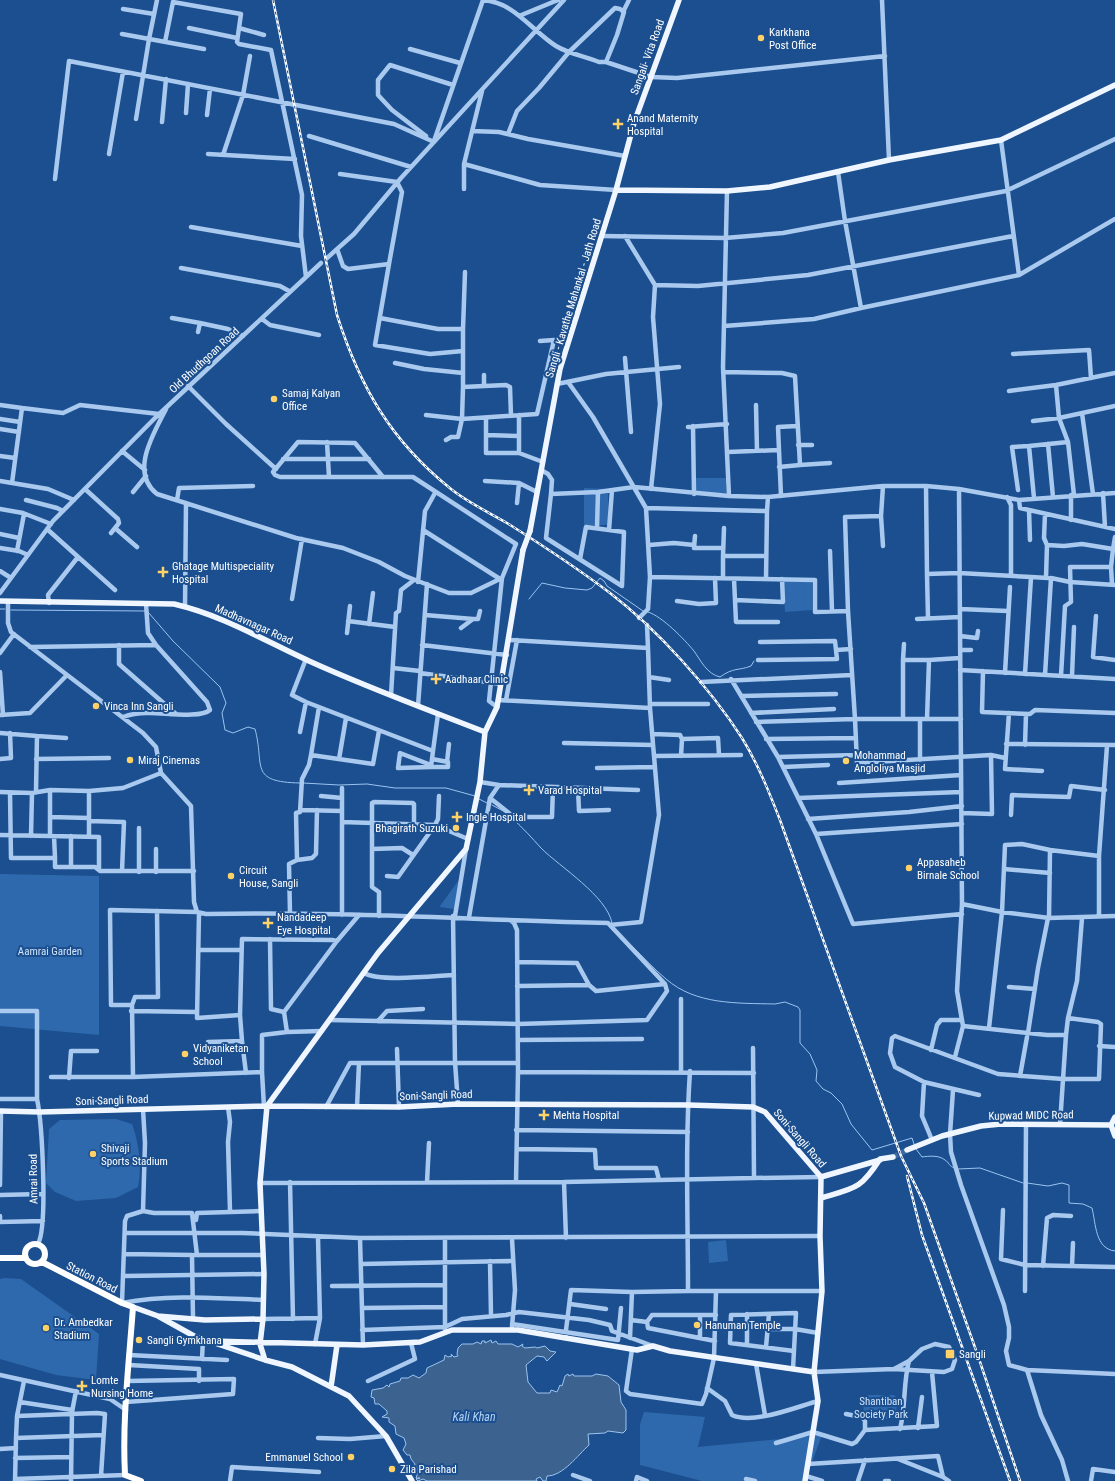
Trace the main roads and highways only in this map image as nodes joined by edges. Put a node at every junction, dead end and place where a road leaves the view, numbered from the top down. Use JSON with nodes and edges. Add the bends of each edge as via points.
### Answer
{"nodes":[{"id":1,"x":679,"y":0,"type":"edge"},
{"id":2,"x":1115,"y":85,"type":"edge"},
{"id":3,"x":616,"y":190,"type":"junction"},
{"id":4,"x":0,"y":601,"type":"edge"},
{"id":5,"x":484,"y":732,"type":"junction"},
{"id":6,"x":265,"y":1106,"type":"junction"},
{"id":7,"x":1,"y":1111,"type":"edge"},
{"id":8,"x":1115,"y":1117,"type":"edge"},
{"id":9,"x":1111,"y":1125,"type":"junction"},
{"id":10,"x":1115,"y":1136,"type":"edge"},
{"id":11,"x":907,"y":1150,"type":"tunnel mouth"},
{"id":12,"x":892,"y":1157,"type":"tunnel mouth"},
{"id":13,"x":880,"y":1159,"type":"junction"},
{"id":14,"x":821,"y":1177,"type":"junction"},
{"id":15,"x":821,"y":1198,"type":"junction"},
{"id":16,"x":0,"y":1258,"type":"edge"},
{"id":17,"x":26,"y":1258,"type":"junction"},
{"id":18,"x":42,"y":1262,"type":"junction"},
{"id":19,"x":133,"y":1307,"type":"junction"},
{"id":20,"x":158,"y":1316,"type":"junction"},
{"id":21,"x":263,"y":1319,"type":"junction"},
{"id":22,"x":213,"y":1341,"type":"junction"},
{"id":23,"x":260,"y":1344,"type":"junction"},
{"id":24,"x":337,"y":1344,"type":"junction"},
{"id":25,"x":265,"y":1360,"type":"junction"},
{"id":26,"x":814,"y":1372,"type":"junction"},
{"id":27,"x":331,"y":1387,"type":"junction"},
{"id":28,"x":125,"y":1478,"type":"edge"},
{"id":29,"x":805,"y":1479,"type":"edge"},
{"id":30,"x":141,"y":1481,"type":"edge"},
{"id":31,"x":412,"y":1481,"type":"edge"}],
"edges":[{"from":1,"to":3,"type":"main road","name":"Sangali- Vita Road","via":[[634,123]]},
{"from":2,"to":3,"type":"main road","via":[[1001,140],[889,160],[782,185],[727,191]]},
{"from":3,"to":5,"type":"main road","name":"Sangli - Kavathe Mahankal - Jath Road","bridge":true,"via":[[560,369],[530,531],[523,550],[497,707]]},
{"from":4,"to":5,"type":"main road","name":"Madhavnagar Road","via":[[174,604],[225,622],[306,659]]},
{"from":5,"to":6,"type":"main road","via":[[480,782],[466,849],[408,916]]},
{"from":6,"to":7,"type":"main road","name":"Soni-Sangli Road"},
{"from":6,"to":14,"type":"main road","name":"Soni-Sangli Road","via":[[399,1107],[458,1104],[752,1107],[764,1112]]},
{"from":6,"to":21,"type":"main road","via":[[260,1182]]},
{"from":8,"to":9,"type":"main road"},
{"from":9,"to":10,"type":"main road"},
{"from":9,"to":11,"type":"main road","name":"Kupwad MIDC Road","via":[[981,1126]]},
{"from":12,"to":13,"type":"main road"},
{"from":13,"to":14,"type":"main road"},
{"from":13,"to":15,"type":"main road","via":[[868,1178],[855,1188]]},
{"from":14,"to":15,"type":"main road","name":"Soni-Sangli Road"},
{"from":15,"to":26,"type":"main road","name":"Soni-Sangli Road","via":[[822,1291]]},
{"from":16,"to":17,"type":"highway"},
{"from":17,"to":18,"type":"highway","via":[[35,1264]]},
{"from":17,"to":18,"type":"highway","via":[[28,1246],[38,1244],[46,1253]]},
{"from":18,"to":19,"type":"highway","name":"Station Road"},
{"from":19,"to":20,"type":"main road"},
{"from":19,"to":28,"type":"highway","via":[[126,1402]]},
{"from":20,"to":21,"type":"main road","via":[[205,1320]]},
{"from":20,"to":22,"type":"main road","via":[[194,1336]]},
{"from":21,"to":23,"type":"main road"},
{"from":22,"to":23,"type":"main road"},
{"from":22,"to":25,"type":"main road"},
{"from":23,"to":24,"type":"main road"},
{"from":23,"to":25,"type":"main road"},
{"from":24,"to":26,"type":"main road","via":[[411,1343],[452,1330],[512,1327],[637,1350],[653,1346],[670,1351]]},
{"from":24,"to":27,"type":"main road"},
{"from":25,"to":27,"type":"main road","via":[[292,1367]]},
{"from":26,"to":29,"type":"main road","name":"Soni-Sangli Road","via":[[818,1401]]},
{"from":27,"to":31,"type":"main road","via":[[349,1396],[386,1436]]},
{"from":28,"to":30,"type":"highway"}]}
